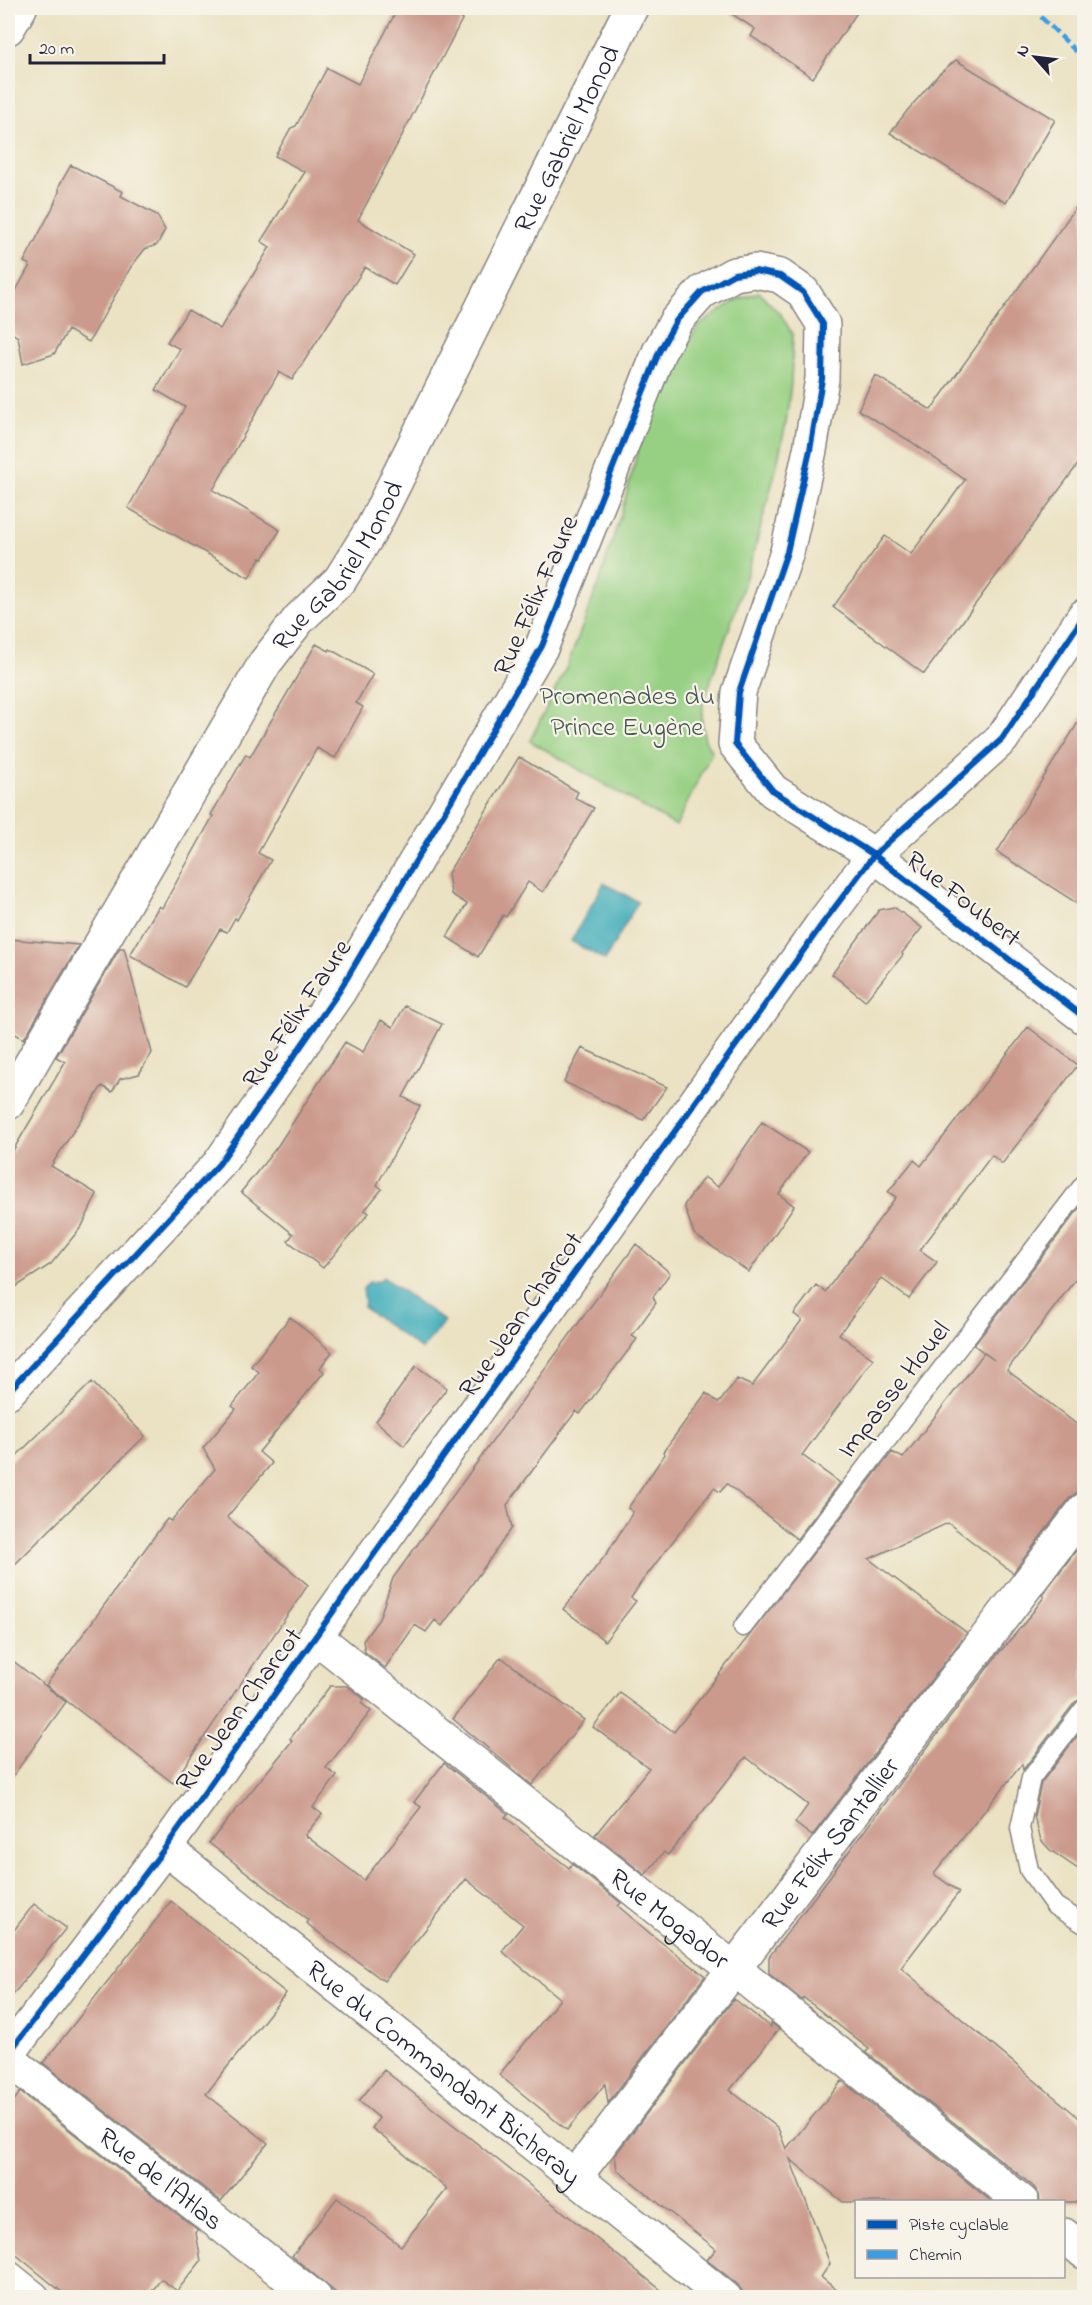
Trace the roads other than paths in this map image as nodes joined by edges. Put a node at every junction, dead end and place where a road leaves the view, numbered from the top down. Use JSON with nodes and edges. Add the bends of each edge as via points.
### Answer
{"nodes":[{"id":1,"x":20,"y":8,"type":"edge"},
{"id":2,"x":631,"y":8,"type":"edge"},
{"id":3,"x":8,"y":28,"type":"edge"},
{"id":4,"x":1084,"y":616,"type":"edge"},
{"id":5,"x":735,"y":744,"type":"joint"},
{"id":6,"x":874,"y":855,"type":"junction"},
{"id":7,"x":1084,"y":1017,"type":"edge"},
{"id":8,"x":8,"y":1103,"type":"edge"},
{"id":9,"x":1084,"y":1184,"type":"edge"},
{"id":10,"x":8,"y":1392,"type":"edge"},
{"id":11,"x":1084,"y":1510,"type":"edge"},
{"id":12,"x":743,"y":1627,"type":"dead end"},
{"id":13,"x":316,"y":1637,"type":"junction"},
{"id":14,"x":1084,"y":1709,"type":"edge"},
{"id":15,"x":165,"y":1848,"type":"junction"},
{"id":16,"x":1084,"y":1924,"type":"edge"},
{"id":17,"x":734,"y":1969,"type":"junction"},
{"id":18,"x":8,"y":2054,"type":"edge"},
{"id":19,"x":8,"y":2059,"type":"edge"},
{"id":20,"x":575,"y":2177,"type":"junction"},
{"id":21,"x":1020,"y":2200,"type":"edge"},
{"id":22,"x":1065,"y":2236,"type":"edge"},
{"id":23,"x":1084,"y":2252,"type":"edge"},
{"id":24,"x":8,"y":2278,"type":"edge"},
{"id":25,"x":33,"y":2298,"type":"edge"},
{"id":26,"x":315,"y":2298,"type":"edge"},
{"id":27,"x":725,"y":2298,"type":"edge"}],
"edges":[{"from":1,"to":3,"type":"street"},
{"from":2,"to":8,"type":"street","name":"Rue Gabriel Monod","via":[[373,527],[340,580],[299,619],[265,663]]},
{"from":4,"to":6,"type":"street","name":"Rue Jean Charcot","via":[[1002,739]]},
{"from":5,"to":6,"type":"street","name":"Rue Foubert","via":[[773,791]]},
{"from":5,"to":10,"type":"street","name":"Rue Félix Faure","via":[[739,692],[787,552],[822,380],[824,324],[803,292],[780,276],[755,271],[734,274],[702,292],[676,321],[658,352],[542,646],[340,990],[219,1164]]},
{"from":6,"to":7,"type":"street","name":"Rue Foubert"},
{"from":6,"to":13,"type":"street","name":"Rue Jean Charcot"},
{"from":9,"to":12,"type":"lane","name":"Impasse Houel"},
{"from":11,"to":17,"type":"street","name":"Rue Félix Santallier"},
{"from":13,"to":15,"type":"street","name":"Rue Jean Charcot"},
{"from":13,"to":17,"type":"street","name":"Rue Mogador"},
{"from":14,"to":16,"type":"lane","via":[[1031,1778],[1020,1828],[1029,1870],[1055,1906]]},
{"from":15,"to":18,"type":"street","name":"Rue Jean Charcot"},
{"from":15,"to":20,"type":"street","name":"Rue du Commandant Bicheray"},
{"from":17,"to":20,"type":"street","name":"Rue Félix Santallier"},
{"from":17,"to":21,"type":"street","name":"Rue Mogador"},
{"from":19,"to":26,"type":"street","name":"Rue de l'Atlas"},
{"from":20,"to":27,"type":"street","name":"Rue du Commandant Bicheray"},
{"from":22,"to":23,"type":"street"},
{"from":24,"to":25,"type":"street"}]}
